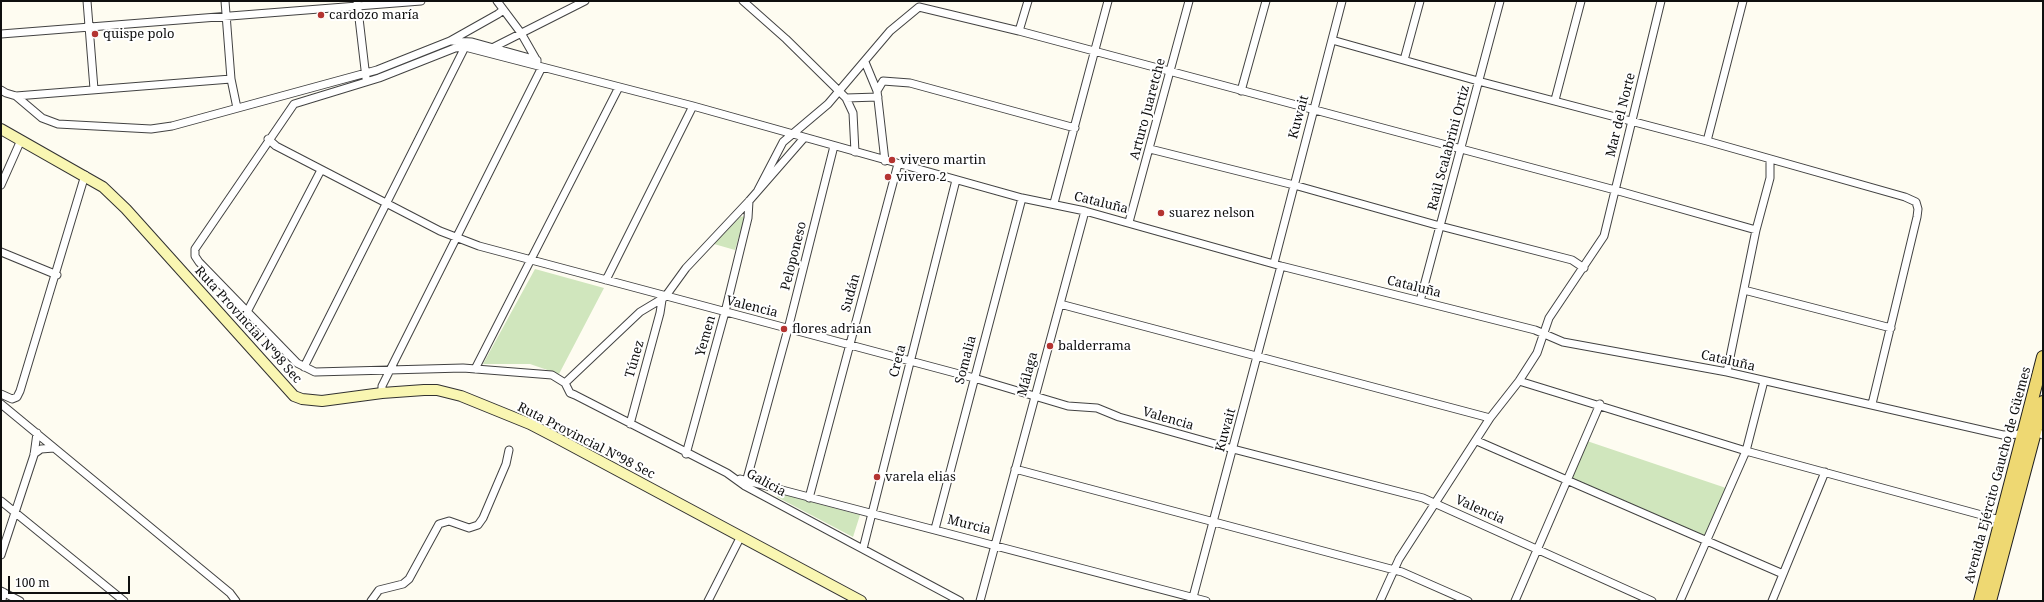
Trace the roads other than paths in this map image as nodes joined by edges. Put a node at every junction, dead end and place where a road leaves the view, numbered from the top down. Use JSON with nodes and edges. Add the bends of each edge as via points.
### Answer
{"nodes":[{"id":1,"x":87,"y":1,"type":"edge"},
{"id":2,"x":225,"y":1,"type":"edge"},
{"id":3,"x":421,"y":1,"type":"edge"},
{"id":4,"x":497,"y":1,"type":"edge"},
{"id":5,"x":585,"y":1,"type":"edge"},
{"id":6,"x":743,"y":1,"type":"edge"},
{"id":7,"x":1028,"y":1,"type":"edge"},
{"id":8,"x":1108,"y":1,"type":"edge"},
{"id":9,"x":1189,"y":1,"type":"edge"},
{"id":10,"x":1266,"y":1,"type":"edge"},
{"id":11,"x":1342,"y":1,"type":"edge"},
{"id":12,"x":1420,"y":1,"type":"edge"},
{"id":13,"x":1500,"y":1,"type":"edge"},
{"id":14,"x":1581,"y":1,"type":"edge"},
{"id":15,"x":1661,"y":1,"type":"edge"},
{"id":16,"x":1743,"y":1,"type":"edge"},
{"id":17,"x":358,"y":3,"type":"edge"},
{"id":18,"x":503,"y":10,"type":"junction"},
{"id":19,"x":226,"y":15,"type":"junction"},
{"id":20,"x":89,"y":26,"type":"junction"},
{"id":21,"x":1019,"y":31,"type":"junction"},
{"id":22,"x":521,"y":33,"type":"junction"},
{"id":23,"x":1,"y":34,"type":"edge"},
{"id":24,"x":1332,"y":40,"type":"junction"},
{"id":25,"x":450,"y":41,"type":"junction"},
{"id":26,"x":465,"y":47,"type":"junction"},
{"id":27,"x":492,"y":48,"type":"junction"},
{"id":28,"x":1094,"y":51,"type":"junction"},
{"id":29,"x":1404,"y":60,"type":"junction"},
{"id":30,"x":865,"y":62,"type":"junction"},
{"id":31,"x":539,"y":64,"type":"junction"},
{"id":32,"x":1170,"y":72,"type":"junction"},
{"id":33,"x":365,"y":74,"type":"junction"},
{"id":34,"x":231,"y":79,"type":"junction"},
{"id":35,"x":1478,"y":81,"type":"junction"},
{"id":36,"x":368,"y":82,"type":"junction"},
{"id":37,"x":619,"y":87,"type":"junction"},
{"id":38,"x":94,"y":89,"type":"junction"},
{"id":39,"x":1,"y":90,"type":"edge"},
{"id":40,"x":1241,"y":91,"type":"junction"},
{"id":41,"x":838,"y":92,"type":"junction"},
{"id":42,"x":291,"y":93,"type":"junction"},
{"id":43,"x":877,"y":94,"type":"junction"},
{"id":44,"x":16,"y":96,"type":"junction"},
{"id":45,"x":846,"y":98,"type":"junction"},
{"id":46,"x":1555,"y":100,"type":"junction"},
{"id":47,"x":294,"y":104,"type":"junction"},
{"id":48,"x":693,"y":106,"type":"junction"},
{"id":49,"x":237,"y":108,"type":"junction"},
{"id":50,"x":1313,"y":110,"type":"junction"},
{"id":51,"x":1631,"y":121,"type":"junction"},
{"id":52,"x":1,"y":128,"type":"edge"},
{"id":53,"x":1075,"y":128,"type":"junction"},
{"id":54,"x":792,"y":134,"type":"junction"},
{"id":55,"x":804,"y":138,"type":"junction"},
{"id":56,"x":268,"y":139,"type":"junction"},
{"id":57,"x":20,"y":140,"type":"junction"},
{"id":58,"x":1707,"y":141,"type":"junction"},
{"id":59,"x":834,"y":146,"type":"junction"},
{"id":60,"x":1150,"y":149,"type":"junction"},
{"id":61,"x":1460,"y":150,"type":"junction"},
{"id":62,"x":855,"y":152,"type":"junction"},
{"id":63,"x":1770,"y":159,"type":"junction"},
{"id":64,"x":885,"y":161,"type":"junction"},
{"id":65,"x":898,"y":164,"type":"junction"},
{"id":66,"x":322,"y":170,"type":"junction"},
{"id":67,"x":85,"y":175,"type":"junction"},
{"id":68,"x":956,"y":180,"type":"junction"},
{"id":69,"x":1,"y":185,"type":"edge"},
{"id":70,"x":1294,"y":185,"type":"junction"},
{"id":71,"x":758,"y":190,"type":"junction"},
{"id":72,"x":1615,"y":190,"type":"junction"},
{"id":73,"x":1022,"y":198,"type":"junction"},
{"id":74,"x":749,"y":201,"type":"junction"},
{"id":75,"x":387,"y":203,"type":"junction"},
{"id":76,"x":1054,"y":203,"type":"junction"},
{"id":77,"x":1085,"y":211,"type":"junction"},
{"id":78,"x":1129,"y":222,"type":"junction"},
{"id":79,"x":1440,"y":226,"type":"junction"},
{"id":80,"x":1756,"y":230,"type":"junction"},
{"id":81,"x":456,"y":238,"type":"junction"},
{"id":82,"x":1,"y":252,"type":"edge"},
{"id":83,"x":531,"y":260,"type":"junction"},
{"id":84,"x":1274,"y":263,"type":"junction"},
{"id":85,"x":1281,"y":266,"type":"junction"},
{"id":86,"x":1584,"y":268,"type":"junction"},
{"id":87,"x":57,"y":275,"type":"junction"},
{"id":88,"x":606,"y":280,"type":"junction"},
{"id":89,"x":1744,"y":290,"type":"junction"},
{"id":90,"x":664,"y":298,"type":"junction"},
{"id":91,"x":1420,"y":301,"type":"junction"},
{"id":92,"x":1060,"y":304,"type":"junction"},
{"id":93,"x":247,"y":312,"type":"junction"},
{"id":94,"x":725,"y":312,"type":"junction"},
{"id":95,"x":788,"y":328,"type":"junction"},
{"id":96,"x":1891,"y":328,"type":"junction"},
{"id":97,"x":1543,"y":333,"type":"junction"},
{"id":98,"x":849,"y":344,"type":"junction"},
{"id":99,"x":1257,"y":357,"type":"junction"},
{"id":100,"x":2043,"y":357,"type":"edge"},
{"id":101,"x":910,"y":362,"type":"junction"},
{"id":102,"x":304,"y":368,"type":"junction"},
{"id":103,"x":475,"y":369,"type":"junction"},
{"id":104,"x":390,"y":370,"type":"junction"},
{"id":105,"x":1727,"y":372,"type":"junction"},
{"id":106,"x":974,"y":378,"type":"junction"},
{"id":107,"x":1519,"y":381,"type":"junction"},
{"id":108,"x":1764,"y":382,"type":"junction"},
{"id":109,"x":564,"y":383,"type":"junction"},
{"id":110,"x":382,"y":393,"type":"junction"},
{"id":111,"x":1,"y":394,"type":"edge"},
{"id":112,"x":1035,"y":395,"type":"junction"},
{"id":113,"x":2043,"y":402,"type":"edge"},
{"id":114,"x":1,"y":404,"type":"edge"},
{"id":115,"x":1600,"y":404,"type":"junction"},
{"id":116,"x":1872,"y":404,"type":"junction"},
{"id":117,"x":1490,"y":418,"type":"junction"},
{"id":118,"x":630,"y":424,"type":"junction"},
{"id":119,"x":37,"y":433,"type":"junction"},
{"id":120,"x":2033,"y":434,"type":"edge"},
{"id":121,"x":1476,"y":441,"type":"junction"},
{"id":122,"x":54,"y":448,"type":"junction"},
{"id":123,"x":1233,"y":449,"type":"junction"},
{"id":124,"x":509,"y":450,"type":"dead end"},
{"id":125,"x":1746,"y":451,"type":"junction"},
{"id":126,"x":686,"y":454,"type":"junction"},
{"id":127,"x":34,"y":455,"type":"junction"},
{"id":128,"x":1015,"y":469,"type":"junction"},
{"id":129,"x":1825,"y":472,"type":"junction"},
{"id":130,"x":1568,"y":480,"type":"junction"},
{"id":131,"x":745,"y":483,"type":"junction"},
{"id":132,"x":809,"y":498,"type":"junction"},
{"id":133,"x":1,"y":501,"type":"edge"},
{"id":134,"x":1436,"y":503,"type":"junction"},
{"id":135,"x":14,"y":512,"type":"junction"},
{"id":136,"x":872,"y":514,"type":"junction"},
{"id":137,"x":2000,"y":520,"type":"junction"},
{"id":138,"x":1212,"y":522,"type":"junction"},
{"id":139,"x":935,"y":529,"type":"junction"},
{"id":140,"x":740,"y":538,"type":"junction"},
{"id":141,"x":1707,"y":541,"type":"junction"},
{"id":142,"x":996,"y":545,"type":"junction"},
{"id":143,"x":863,"y":549,"type":"junction"},
{"id":144,"x":1538,"y":549,"type":"junction"},
{"id":145,"x":1,"y":555,"type":"edge"},
{"id":146,"x":1393,"y":571,"type":"junction"},
{"id":147,"x":1783,"y":574,"type":"junction"},
{"id":148,"x":2,"y":591,"type":"edge"},
{"id":149,"x":1192,"y":599,"type":"edge"},
{"id":150,"x":2,"y":601,"type":"edge"},
{"id":151,"x":20,"y":601,"type":"edge"},
{"id":152,"x":124,"y":601,"type":"edge"},
{"id":153,"x":236,"y":601,"type":"edge"},
{"id":154,"x":371,"y":601,"type":"edge"},
{"id":155,"x":708,"y":601,"type":"edge"},
{"id":156,"x":861,"y":601,"type":"edge"},
{"id":157,"x":960,"y":601,"type":"edge"},
{"id":158,"x":980,"y":601,"type":"edge"},
{"id":159,"x":1206,"y":601,"type":"edge"},
{"id":160,"x":1380,"y":601,"type":"edge"},
{"id":161,"x":1468,"y":601,"type":"edge"},
{"id":162,"x":1515,"y":601,"type":"edge"},
{"id":163,"x":1652,"y":601,"type":"edge"},
{"id":164,"x":1680,"y":601,"type":"edge"},
{"id":165,"x":1772,"y":601,"type":"edge"},
{"id":166,"x":1980,"y":601,"type":"edge"},
{"id":167,"x":1990,"y":601,"type":"edge"}],
"edges":[{"from":1,"to":20,"type":"street"},
{"from":2,"to":19,"type":"street"},
{"from":3,"to":17,"type":"street"},
{"from":4,"to":18,"type":"street"},
{"from":5,"to":22,"type":"street"},
{"from":6,"to":41,"type":"street","via":[[786,39]]},
{"from":7,"to":21,"type":"street"},
{"from":8,"to":28,"type":"street"},
{"from":9,"to":32,"type":"street","name":"Arturo Juaretche"},
{"from":10,"to":40,"type":"street"},
{"from":11,"to":24,"type":"street","name":"Kuwait"},
{"from":12,"to":29,"type":"street"},
{"from":13,"to":35,"type":"street","name":"Raúl Scalabrini Ortiz"},
{"from":14,"to":46,"type":"street"},
{"from":15,"to":51,"type":"street","name":"Mar del Norte"},
{"from":16,"to":58,"type":"street"},
{"from":17,"to":19,"type":"street"},
{"from":17,"to":33,"type":"street"},
{"from":18,"to":22,"type":"street"},
{"from":18,"to":25,"type":"street"},
{"from":19,"to":20,"type":"street"},
{"from":19,"to":34,"type":"street"},
{"from":20,"to":23,"type":"street"},
{"from":20,"to":38,"type":"street"},
{"from":21,"to":28,"type":"street"},
{"from":21,"to":30,"type":"street","via":[[918,7],[890,31]]},
{"from":22,"to":27,"type":"street"},
{"from":22,"to":31,"type":"street"},
{"from":24,"to":29,"type":"street"},
{"from":24,"to":50,"type":"street","name":"Kuwait"},
{"from":25,"to":27,"type":"street","via":[[472,42]]},
{"from":25,"to":33,"type":"street"},
{"from":26,"to":31,"type":"street"},
{"from":26,"to":36,"type":"street","via":[[455,48]]},
{"from":26,"to":75,"type":"street"},
{"from":27,"to":31,"type":"street"},
{"from":28,"to":32,"type":"street"},
{"from":28,"to":53,"type":"street"},
{"from":29,"to":35,"type":"street"},
{"from":30,"to":41,"type":"street"},
{"from":30,"to":43,"type":"street"},
{"from":31,"to":37,"type":"street","name":"Cataluña"},
{"from":31,"to":81,"type":"street"},
{"from":32,"to":40,"type":"street"},
{"from":32,"to":60,"type":"street","name":"Arturo Juaretche"},
{"from":33,"to":36,"type":"street"},
{"from":33,"to":42,"type":"street"},
{"from":34,"to":38,"type":"street"},
{"from":34,"to":49,"type":"street"},
{"from":35,"to":46,"type":"street"},
{"from":35,"to":61,"type":"street","name":"Raúl Scalabrini Ortiz"},
{"from":36,"to":47,"type":"street"},
{"from":37,"to":48,"type":"street","name":"Cataluña"},
{"from":37,"to":83,"type":"street"},
{"from":38,"to":44,"type":"street"},
{"from":39,"to":44,"type":"street"},
{"from":40,"to":50,"type":"street"},
{"from":41,"to":45,"type":"street"},
{"from":41,"to":54,"type":"street","via":[[828,104]]},
{"from":42,"to":47,"type":"street"},
{"from":42,"to":49,"type":"street"},
{"from":43,"to":45,"type":"street"},
{"from":43,"to":53,"type":"street","via":[[883,81],[910,83]]},
{"from":43,"to":64,"type":"street"},
{"from":44,"to":49,"type":"street","via":[[49,122],[72,126],[151,129],[191,123]]},
{"from":45,"to":62,"type":"street","via":[[853,113]]},
{"from":46,"to":51,"type":"street"},
{"from":47,"to":56,"type":"street"},
{"from":48,"to":54,"type":"street","name":"Cataluña"},
{"from":48,"to":88,"type":"street"},
{"from":50,"to":61,"type":"street"},
{"from":50,"to":70,"type":"street","name":"Kuwait"},
{"from":51,"to":58,"type":"street"},
{"from":51,"to":72,"type":"street","name":"Mar del Norte"},
{"from":52,"to":57,"type":"street","name":"Ruta Provincial Nº98 Sec"},
{"from":53,"to":76,"type":"street"},
{"from":54,"to":55,"type":"street","name":"Cataluña"},
{"from":54,"to":71,"type":"street","via":[[779,149]]},
{"from":55,"to":59,"type":"street","name":"Cataluña"},
{"from":55,"to":71,"type":"street"},
{"from":56,"to":66,"type":"street","name":"Valencia","via":[[276,146]]},
{"from":56,"to":93,"type":"street","via":[[194,252],[198,262]]},
{"from":57,"to":67,"type":"street","name":"Ruta Provincial Nº98 Sec"},
{"from":57,"to":69,"type":"street"},
{"from":58,"to":63,"type":"street"},
{"from":59,"to":62,"type":"street","name":"Cataluña"},
{"from":59,"to":95,"type":"street","name":"Peloponeso"},
{"from":60,"to":70,"type":"street"},
{"from":60,"to":78,"type":"street","name":"Arturo Juaretche"},
{"from":61,"to":72,"type":"street"},
{"from":61,"to":79,"type":"street","name":"Raúl Scalabrini Ortiz"},
{"from":62,"to":64,"type":"street","name":"Cataluña"},
{"from":63,"to":80,"type":"street","via":[[1770,178]]},
{"from":63,"to":96,"type":"street","via":[[1916,202],[1917,217]]},
{"from":64,"to":65,"type":"street","name":"Cataluña"},
{"from":65,"to":68,"type":"street","name":"Cataluña"},
{"from":65,"to":98,"type":"street","name":"Sudán"},
{"from":66,"to":75,"type":"street","name":"Valencia"},
{"from":66,"to":93,"type":"street"},
{"from":67,"to":87,"type":"street"},
{"from":67,"to":110,"type":"street","name":"Ruta Provincial Nº98 Sec","via":[[103,187],[126,209],[294,396],[322,401]]},
{"from":68,"to":73,"type":"street","name":"Cataluña"},
{"from":68,"to":101,"type":"street","name":"Creta"},
{"from":70,"to":79,"type":"street"},
{"from":70,"to":84,"type":"street","name":"Kuwait"},
{"from":71,"to":74,"type":"street"},
{"from":72,"to":80,"type":"street"},
{"from":72,"to":86,"type":"street","name":"Mar del Norte","via":[[1604,236]]},
{"from":73,"to":76,"type":"street","name":"Cataluña"},
{"from":73,"to":106,"type":"street","name":"Somalia"},
{"from":74,"to":90,"type":"street","via":[[686,268]]},
{"from":74,"to":94,"type":"street","name":"Yemen","via":[[748,218]]},
{"from":75,"to":81,"type":"street","name":"Valencia"},
{"from":75,"to":102,"type":"street"},
{"from":76,"to":77,"type":"street","name":"Cataluña"},
{"from":77,"to":78,"type":"street","name":"Cataluña"},
{"from":77,"to":92,"type":"street","name":"Málaga"},
{"from":78,"to":84,"type":"street","name":"Cataluña"},
{"from":79,"to":86,"type":"street","via":[[1572,260]]},
{"from":79,"to":91,"type":"street","name":"Raúl Scalabrini Ortiz"},
{"from":80,"to":89,"type":"street"},
{"from":81,"to":83,"type":"street","name":"Valencia"},
{"from":81,"to":104,"type":"street"},
{"from":82,"to":87,"type":"street"},
{"from":83,"to":88,"type":"street","name":"Valencia"},
{"from":83,"to":103,"type":"street"},
{"from":84,"to":85,"type":"street","name":"Cataluña"},
{"from":85,"to":91,"type":"street","name":"Cataluña"},
{"from":85,"to":99,"type":"street","name":"Kuwait"},
{"from":86,"to":97,"type":"street","name":"Mar del Norte","via":[[1549,318]]},
{"from":87,"to":111,"type":"street","via":[[20,391],[17,397],[12,399]]},
{"from":88,"to":90,"type":"street","name":"Valencia"},
{"from":89,"to":96,"type":"street"},
{"from":89,"to":105,"type":"street"},
{"from":90,"to":94,"type":"street","name":"Valencia"},
{"from":90,"to":109,"type":"street","via":[[640,312]]},
{"from":90,"to":118,"type":"street","name":"Túnez"},
{"from":91,"to":97,"type":"street","name":"Cataluña"},
{"from":92,"to":99,"type":"street"},
{"from":92,"to":112,"type":"street","name":"Málaga"},
{"from":93,"to":102,"type":"street"},
{"from":94,"to":95,"type":"street","name":"Valencia"},
{"from":94,"to":126,"type":"street","name":"Yemen"},
{"from":95,"to":98,"type":"street","name":"Valencia"},
{"from":95,"to":131,"type":"street","name":"Peloponeso"},
{"from":96,"to":116,"type":"street"},
{"from":97,"to":105,"type":"street","name":"Cataluña","via":[[1563,342]]},
{"from":97,"to":107,"type":"street","name":"Mar del Norte","via":[[1537,353]]},
{"from":98,"to":101,"type":"street","name":"Valencia"},
{"from":98,"to":132,"type":"street","name":"Sudán"},
{"from":99,"to":117,"type":"street"},
{"from":99,"to":123,"type":"street","name":"Kuwait"},
{"from":100,"to":120,"type":"main road","name":"Avenida Ejército Gaucho de Güemes"},
{"from":101,"to":106,"type":"street","name":"Valencia"},
{"from":101,"to":136,"type":"street","name":"Creta"},
{"from":102,"to":104,"type":"street","name":"Galicia","via":[[322,373]]},
{"from":103,"to":104,"type":"street","name":"Galicia"},
{"from":103,"to":109,"type":"street","name":"Galicia","via":[[543,373],[557,377]]},
{"from":104,"to":110,"type":"street","via":[[382,386]]},
{"from":105,"to":108,"type":"street","name":"Cataluña"},
{"from":106,"to":112,"type":"street","name":"Valencia"},
{"from":106,"to":139,"type":"street","name":"Somalia"},
{"from":107,"to":115,"type":"street"},
{"from":107,"to":117,"type":"street","name":"Mar del Norte"},
{"from":108,"to":116,"type":"street","name":"Cataluña"},
{"from":108,"to":125,"type":"street"},
{"from":109,"to":118,"type":"street","name":"Galicia","via":[[570,393]]},
{"from":110,"to":140,"type":"street","name":"Ruta Provincial Nº98 Sec","via":[[437,390],[461,396],[508,415],[555,437]]},
{"from":112,"to":123,"type":"street","name":"Valencia","via":[[1068,406],[1097,408],[1119,417]]},
{"from":112,"to":128,"type":"street","name":"Málaga"},
{"from":113,"to":120,"type":"main road","name":"Avenida Ejército Gaucho de Güemes"},
{"from":114,"to":119,"type":"street"},
{"from":115,"to":125,"type":"street"},
{"from":115,"to":130,"type":"street"},
{"from":116,"to":120,"type":"street","name":"Cataluña","via":[[1908,415],[2003,435]]},
{"from":117,"to":121,"type":"street","name":"Mar del Norte"},
{"from":118,"to":126,"type":"street","name":"Galicia"},
{"from":119,"to":122,"type":"street"},
{"from":119,"to":127,"type":"street"},
{"from":120,"to":137,"type":"main road","name":"Avenida Ejército Gaucho de Güemes"},
{"from":120,"to":167,"type":"main road","name":"Avenida Ejército Gaucho de Güemes"},
{"from":121,"to":130,"type":"street"},
{"from":121,"to":134,"type":"street","name":"Mar del Norte"},
{"from":122,"to":127,"type":"street","via":[[40,449]]},
{"from":122,"to":153,"type":"street","via":[[230,593]]},
{"from":123,"to":134,"type":"street","name":"Valencia"},
{"from":123,"to":138,"type":"street","name":"Kuwait"},
{"from":124,"to":154,"type":"street","via":[[506,464],[478,525],[469,528],[449,521],[439,524],[409,579],[403,584],[379,590]]},
{"from":125,"to":129,"type":"street"},
{"from":125,"to":141,"type":"street"},
{"from":126,"to":131,"type":"street","name":"Galicia"},
{"from":127,"to":135,"type":"street"},
{"from":128,"to":138,"type":"street"},
{"from":128,"to":142,"type":"street","name":"Málaga"},
{"from":129,"to":137,"type":"street"},
{"from":129,"to":147,"type":"street"},
{"from":130,"to":141,"type":"street"},
{"from":130,"to":144,"type":"street"},
{"from":131,"to":132,"type":"street","name":"Murcia"},
{"from":131,"to":143,"type":"street","name":"Galicia"},
{"from":132,"to":136,"type":"street","name":"Murcia"},
{"from":133,"to":135,"type":"street"},
{"from":134,"to":144,"type":"street","name":"Valencia"},
{"from":134,"to":146,"type":"street","name":"Mar del Norte"},
{"from":135,"to":145,"type":"street"},
{"from":135,"to":152,"type":"street"},
{"from":136,"to":139,"type":"street","name":"Murcia"},
{"from":136,"to":143,"type":"street","name":"Creta"},
{"from":137,"to":166,"type":"main road","name":"Avenida Ejército Gaucho de Güemes"},
{"from":138,"to":146,"type":"street"},
{"from":138,"to":149,"type":"street","name":"Kuwait"},
{"from":139,"to":142,"type":"street","name":"Murcia"},
{"from":140,"to":155,"type":"street"},
{"from":140,"to":156,"type":"street","name":"Ruta Provincial Nº98 Sec"},
{"from":141,"to":147,"type":"street"},
{"from":141,"to":164,"type":"street"},
{"from":142,"to":149,"type":"street","name":"Murcia"},
{"from":142,"to":158,"type":"street","name":"Málaga"},
{"from":143,"to":157,"type":"street","name":"Galicia"},
{"from":144,"to":162,"type":"street"},
{"from":144,"to":163,"type":"street","name":"Valencia"},
{"from":146,"to":160,"type":"street","name":"Mar del Norte"},
{"from":146,"to":161,"type":"street","via":[[1402,572]]},
{"from":147,"to":165,"type":"street"},
{"from":148,"to":150,"type":"street"},
{"from":148,"to":151,"type":"street"},
{"from":149,"to":159,"type":"street","name":"Murcia"}]}
